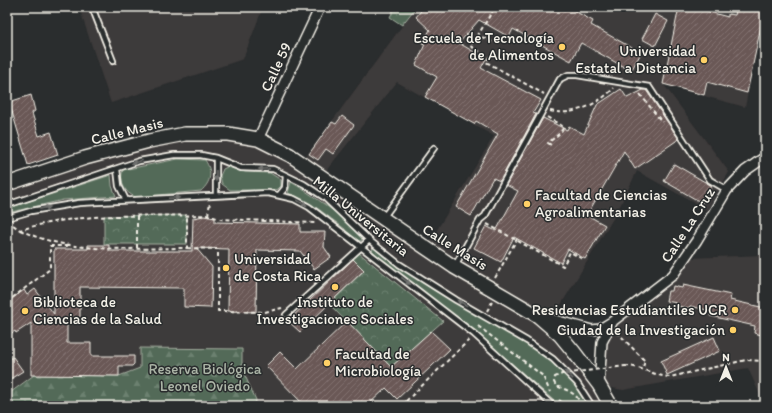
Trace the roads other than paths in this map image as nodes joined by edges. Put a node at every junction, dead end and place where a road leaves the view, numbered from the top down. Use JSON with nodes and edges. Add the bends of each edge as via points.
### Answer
{"nodes":[{"id":1,"x":92,"y":7,"type":"edge"},
{"id":2,"x":320,"y":7,"type":"edge"},
{"id":3,"x":587,"y":7,"type":"edge"},
{"id":4,"x":593,"y":7,"type":"edge"},
{"id":5,"x":113,"y":61,"type":"dead end"},
{"id":6,"x":258,"y":139,"type":"junction"},
{"id":7,"x":434,"y":148,"type":"dead end"},
{"id":8,"x":765,"y":157,"type":"edge"},
{"id":9,"x":216,"y":158,"type":"junction"},
{"id":10,"x":117,"y":169,"type":"junction"},
{"id":11,"x":286,"y":176,"type":"junction"},
{"id":12,"x":7,"y":184,"type":"edge"},
{"id":13,"x":727,"y":190,"type":"junction"},
{"id":14,"x":216,"y":194,"type":"junction"},
{"id":15,"x":280,"y":194,"type":"junction"},
{"id":16,"x":126,"y":200,"type":"junction"},
{"id":17,"x":7,"y":205,"type":"edge"},
{"id":18,"x":7,"y":218,"type":"edge"},
{"id":19,"x":382,"y":220,"type":"junction"},
{"id":20,"x":369,"y":240,"type":"junction"},
{"id":21,"x":360,"y":247,"type":"junction"},
{"id":22,"x":454,"y":267,"type":"junction"},
{"id":23,"x":286,"y":315,"type":"dead end"},
{"id":24,"x":538,"y":316,"type":"junction"},
{"id":25,"x":612,"y":323,"type":"junction"},
{"id":26,"x":600,"y":385,"type":"junction"},
{"id":27,"x":553,"y":406,"type":"edge"},
{"id":28,"x":592,"y":406,"type":"edge"},
{"id":29,"x":611,"y":406,"type":"edge"}],
"edges":[{"from":1,"to":5,"type":"lane"},
{"from":2,"to":6,"type":"street","name":"Calle 59"},
{"from":3,"to":4,"type":"lane","via":[[591,10]]},
{"from":6,"to":12,"type":"street","name":"Calle Masis","via":[[228,134],[185,134],[85,158]]},
{"from":6,"to":19,"type":"street","name":"Calle Masís","via":[[290,155]]},
{"from":7,"to":19,"type":"lane"},
{"from":8,"to":13,"type":"street","name":"Calle La Cruz","via":[[745,171]]},
{"from":9,"to":10,"type":"lane","name":"Milla Universitaria","one_way":true,"via":[[174,155],[139,161]]},
{"from":11,"to":9,"type":"lane","name":"Milla Universitaria","one_way":true,"via":[[273,169],[241,168]]},
{"from":9,"to":14,"type":"lane","one_way":true},
{"from":10,"to":16,"type":"lane","via":[[119,186]]},
{"from":10,"to":17,"type":"lane","name":"Milla Universitaria"},
{"from":11,"to":15,"type":"lane","via":[[286,188]]},
{"from":11,"to":20,"type":"lane","name":"Milla Universitaria","via":[[325,198]]},
{"from":13,"to":22,"type":"lane","via":[[710,180],[649,87],[572,75],[560,79]]},
{"from":13,"to":25,"type":"street","name":"Calle La Cruz","via":[[678,269]]},
{"from":14,"to":15,"type":"lane","name":"Milla Universitaria"},
{"from":16,"to":14,"type":"lane","name":"Milla Universitaria","one_way":true},
{"from":15,"to":21,"type":"lane","name":"Milla Universitaria","one_way":true,"via":[[309,207]]},
{"from":18,"to":16,"type":"lane","name":"Milla Universitaria","one_way":true,"via":[[52,207]]},
{"from":19,"to":22,"type":"street","name":"Calle Masís"},
{"from":20,"to":21,"type":"lane"},
{"from":28,"to":20,"type":"lane","name":"Milla Universitaria","one_way":true,"via":[[578,383],[553,359],[498,323],[423,280]]},
{"from":21,"to":23,"type":"lane"},
{"from":21,"to":27,"type":"lane","name":"Milla Universitaria","one_way":true,"via":[[474,334]]},
{"from":22,"to":24,"type":"street","name":"Calle Masís"},
{"from":24,"to":25,"type":"street","name":"Calle La Cruz","via":[[592,330]]},
{"from":24,"to":26,"type":"street","name":"Calle Masís","via":[[560,335]]},
{"from":25,"to":26,"type":"street","name":"Calle La Cruz","via":[[602,342]]},
{"from":26,"to":29,"type":"street","name":"Calle Masís"}]}
